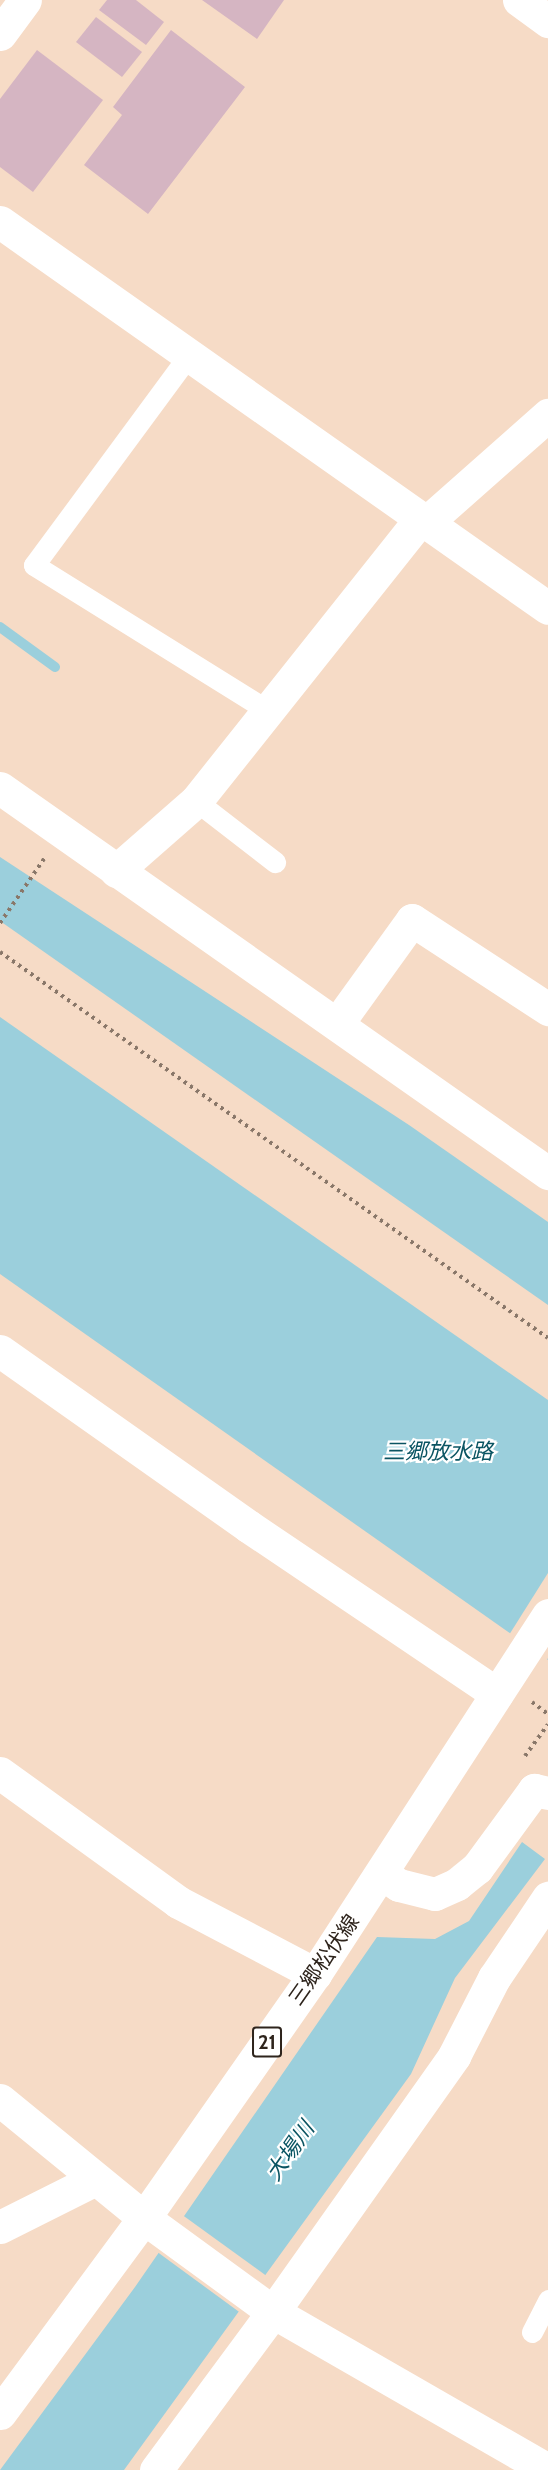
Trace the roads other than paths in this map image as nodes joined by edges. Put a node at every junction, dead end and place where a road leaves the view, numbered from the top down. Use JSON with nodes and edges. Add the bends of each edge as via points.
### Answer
{"nodes":[{"id":1,"x":519,"y":0,"type":"edge"},
{"id":2,"x":548,"y":21,"type":"edge"},
{"id":3,"x":0,"y":222,"type":"edge"},
{"id":4,"x":189,"y":355,"type":"junction"},
{"id":5,"x":548,"y":415,"type":"edge"},
{"id":6,"x":424,"y":520,"type":"junction"},
{"id":7,"x":548,"y":608,"type":"edge"},
{"id":8,"x":269,"y":711,"type":"junction"},
{"id":9,"x":0,"y":788,"type":"edge"},
{"id":10,"x":196,"y":801,"type":"junction"},
{"id":11,"x":275,"y":862,"type":"dead end"},
{"id":12,"x":116,"y":871,"type":"junction"},
{"id":13,"x":548,"y":1009,"type":"edge"},
{"id":14,"x":337,"y":1024,"type":"junction"},
{"id":15,"x":548,"y":1173,"type":"edge"},
{"id":16,"x":0,"y":1350,"type":"edge"},
{"id":17,"x":548,"y":1615,"type":"edge"},
{"id":18,"x":497,"y":1694,"type":"junction"},
{"id":19,"x":0,"y":1773,"type":"edge"},
{"id":20,"x":548,"y":1793,"type":"edge"},
{"id":21,"x":383,"y":1874,"type":"junction"},
{"id":22,"x":548,"y":1898,"type":"edge"},
{"id":23,"x":315,"y":1974,"type":"junction"},
{"id":24,"x":0,"y":2100,"type":"edge"},
{"id":25,"x":96,"y":2179,"type":"junction"},
{"id":26,"x":154,"y":2225,"type":"junction"},
{"id":27,"x":0,"y":2227,"type":"edge"},
{"id":28,"x":548,"y":2300,"type":"edge"},
{"id":29,"x":264,"y":2305,"type":"junction"},
{"id":30,"x":532,"y":2332,"type":"dead end"},
{"id":31,"x":0,"y":2413,"type":"edge"},
{"id":32,"x":156,"y":2470,"type":"edge"},
{"id":33,"x":548,"y":2470,"type":"edge"}],
"edges":[{"from":1,"to":2,"type":"street"},
{"from":3,"to":4,"type":"street"},
{"from":4,"to":6,"type":"street"},
{"from":4,"to":8,"type":"lane","via":[[34,565]]},
{"from":5,"to":6,"type":"street"},
{"from":6,"to":7,"type":"street"},
{"from":6,"to":8,"type":"street"},
{"from":8,"to":10,"type":"street"},
{"from":9,"to":12,"type":"street"},
{"from":10,"to":11,"type":"lane"},
{"from":10,"to":12,"type":"street"},
{"from":12,"to":14,"type":"street"},
{"from":13,"to":14,"type":"street","via":[[412,920]]},
{"from":14,"to":15,"type":"street"},
{"from":16,"to":18,"type":"street","via":[[249,1526]]},
{"from":17,"to":18,"type":"street","name":"三郷松伏線","number":"21"},
{"from":18,"to":21,"type":"street","name":"三郷松伏線","number":"21"},
{"from":19,"to":23,"type":"street","via":[[178,1902]]},
{"from":20,"to":21,"type":"street","via":[[534,1790],[477,1868],[457,1884],[435,1894],[399,1885]]},
{"from":21,"to":23,"type":"street","name":"三郷松伏線","number":"21"},
{"from":22,"to":29,"type":"street","via":[[494,1978],[454,2056]]},
{"from":23,"to":26,"type":"street","name":"三郷松伏線","number":"21"},
{"from":24,"to":25,"type":"street"},
{"from":25,"to":26,"type":"street"},
{"from":25,"to":27,"type":"street"},
{"from":26,"to":29,"type":"street"},
{"from":26,"to":31,"type":"street","name":"三郷松伏線","number":"21"},
{"from":28,"to":30,"type":"lane"},
{"from":29,"to":32,"type":"street"},
{"from":29,"to":33,"type":"street"}]}
